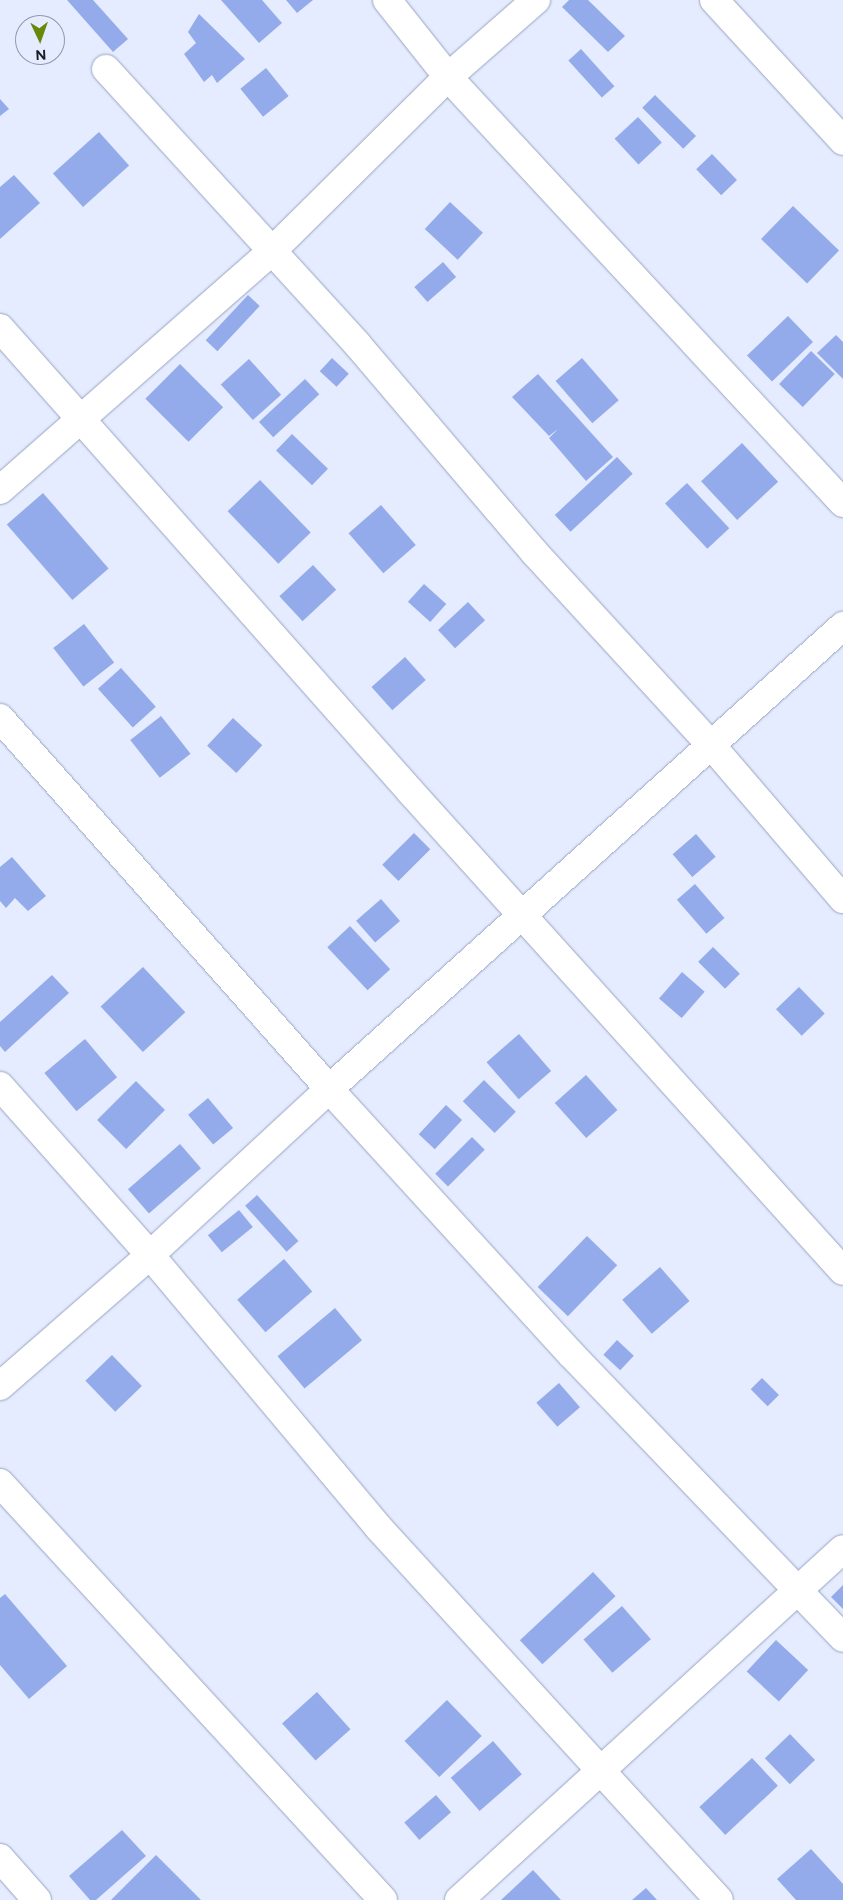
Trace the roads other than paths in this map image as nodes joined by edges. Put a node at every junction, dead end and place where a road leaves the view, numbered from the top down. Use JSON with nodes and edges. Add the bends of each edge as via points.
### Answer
{"nodes":[{"id":1,"x":388,"y":0,"type":"edge"},
{"id":2,"x":536,"y":0,"type":"edge"},
{"id":3,"x":714,"y":0,"type":"edge"},
{"id":4,"x":106,"y":69,"type":"dead end"},
{"id":5,"x":448,"y":77,"type":"junction"},
{"id":6,"x":843,"y":141,"type":"edge"},
{"id":7,"x":271,"y":252,"type":"junction"},
{"id":8,"x":0,"y":328,"type":"edge"},
{"id":9,"x":82,"y":420,"type":"junction"},
{"id":10,"x":0,"y":490,"type":"edge"},
{"id":11,"x":843,"y":503,"type":"edge"},
{"id":12,"x":843,"y":626,"type":"edge"},
{"id":13,"x":0,"y":718,"type":"edge"},
{"id":14,"x":711,"y":745,"type":"junction"},
{"id":15,"x":843,"y":899,"type":"edge"},
{"id":16,"x":523,"y":914,"type":"junction"},
{"id":17,"x":0,"y":1086,"type":"edge"},
{"id":18,"x":329,"y":1089,"type":"junction"},
{"id":19,"x":150,"y":1255,"type":"junction"},
{"id":20,"x":843,"y":1271,"type":"edge"},
{"id":21,"x":0,"y":1386,"type":"edge"},
{"id":22,"x":0,"y":1483,"type":"edge"},
{"id":23,"x":843,"y":1549,"type":"edge"},
{"id":24,"x":799,"y":1589,"type":"junction"},
{"id":25,"x":843,"y":1638,"type":"edge"},
{"id":26,"x":601,"y":1770,"type":"junction"},
{"id":27,"x":0,"y":1858,"type":"edge"},
{"id":28,"x":37,"y":1900,"type":"edge"},
{"id":29,"x":383,"y":1900,"type":"edge"},
{"id":30,"x":459,"y":1900,"type":"edge"},
{"id":31,"x":720,"y":1900,"type":"edge"}],
"edges":[{"from":1,"to":5,"type":"street"},
{"from":2,"to":5,"type":"street"},
{"from":3,"to":6,"type":"street"},
{"from":4,"to":7,"type":"street"},
{"from":5,"to":7,"type":"street"},
{"from":5,"to":11,"type":"street"},
{"from":7,"to":9,"type":"street"},
{"from":7,"to":14,"type":"street","via":[[356,344],[535,553]]},
{"from":8,"to":9,"type":"street"},
{"from":9,"to":10,"type":"street"},
{"from":9,"to":16,"type":"street"},
{"from":12,"to":14,"type":"street"},
{"from":13,"to":18,"type":"street"},
{"from":14,"to":15,"type":"street"},
{"from":14,"to":16,"type":"street"},
{"from":16,"to":18,"type":"street"},
{"from":16,"to":20,"type":"street"},
{"from":17,"to":19,"type":"street"},
{"from":18,"to":19,"type":"street"},
{"from":18,"to":24,"type":"street","via":[[571,1354]]},
{"from":19,"to":21,"type":"street"},
{"from":19,"to":26,"type":"street","via":[[378,1527]]},
{"from":22,"to":29,"type":"street"},
{"from":23,"to":24,"type":"street"},
{"from":24,"to":25,"type":"street"},
{"from":24,"to":26,"type":"street"},
{"from":26,"to":30,"type":"street"},
{"from":26,"to":31,"type":"street"},
{"from":27,"to":28,"type":"street"}]}
